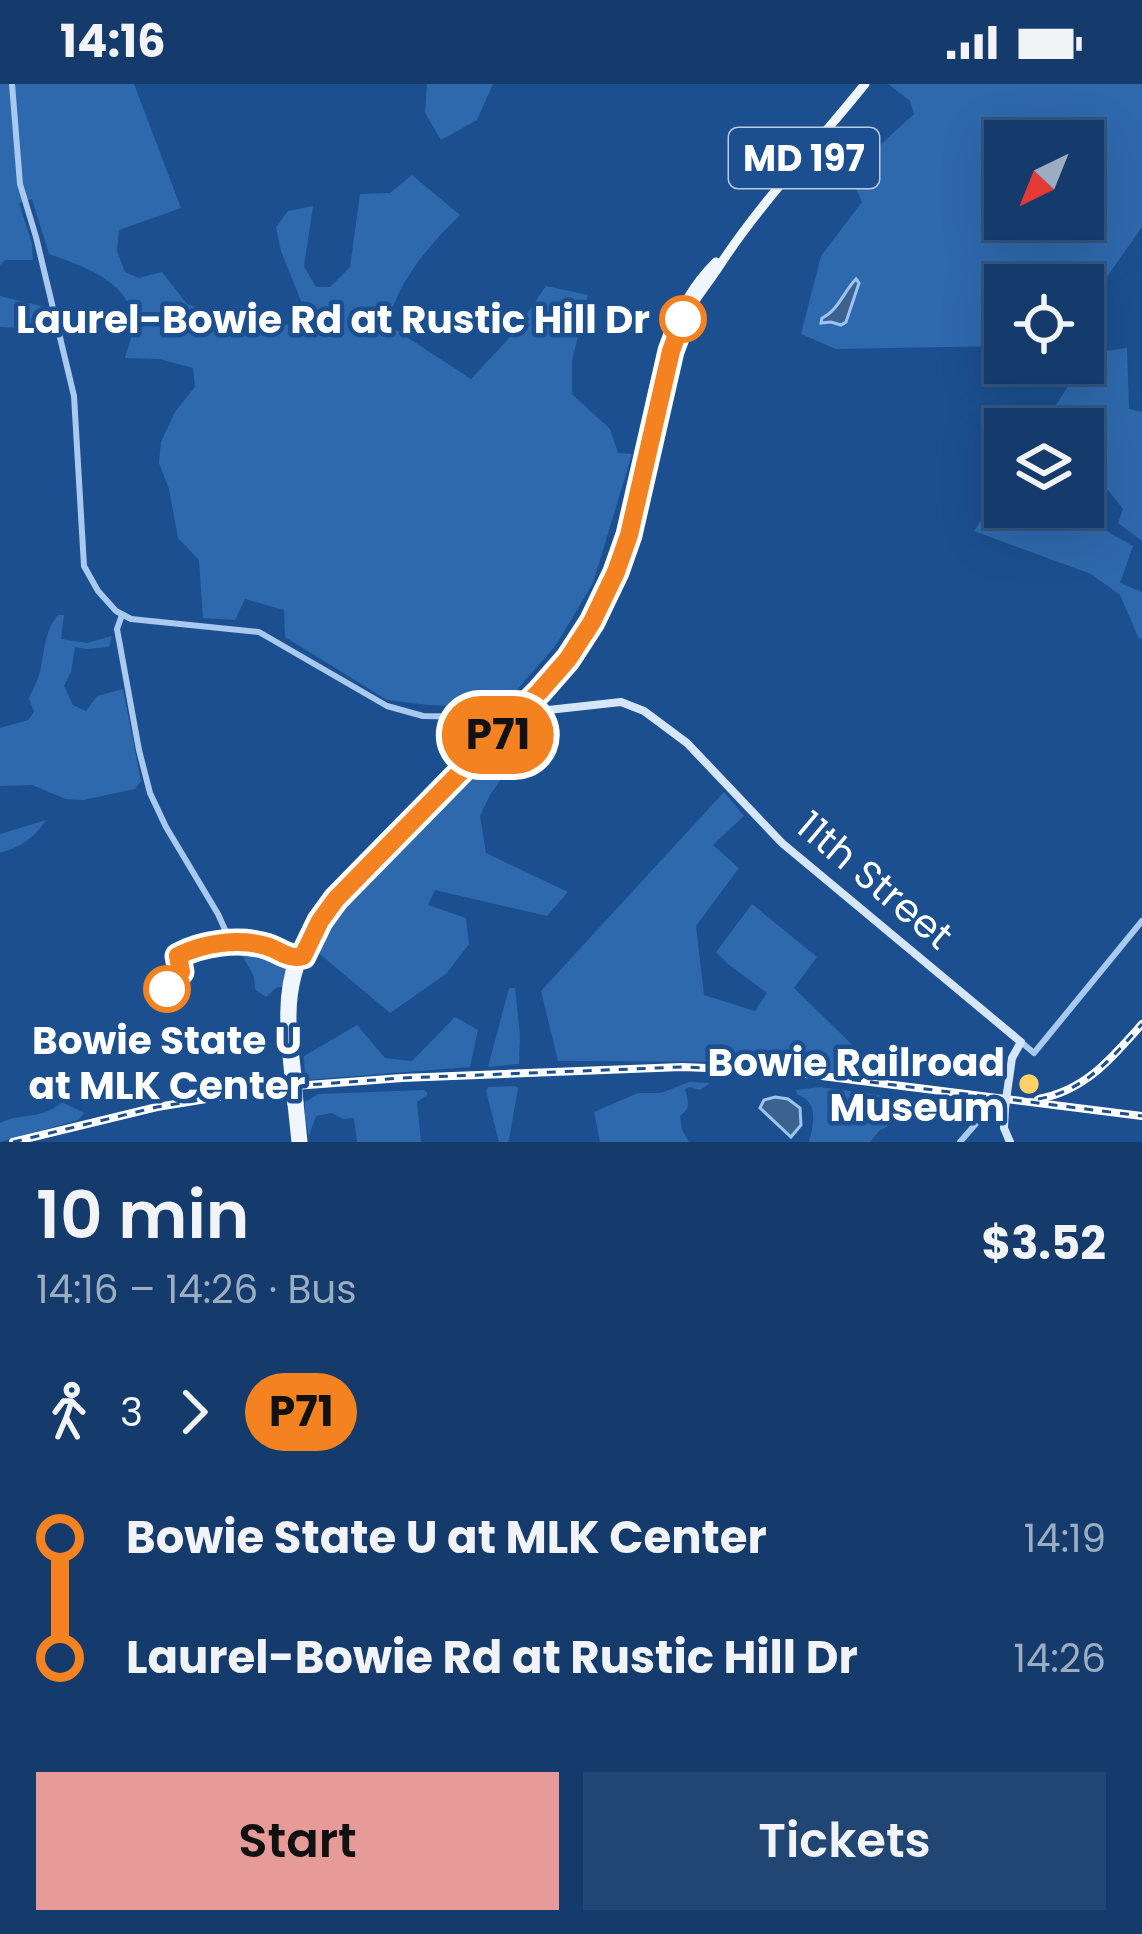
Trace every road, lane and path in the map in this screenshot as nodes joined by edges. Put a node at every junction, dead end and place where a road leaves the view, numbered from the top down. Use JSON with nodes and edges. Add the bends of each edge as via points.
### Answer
{"nodes":[{"id":1,"x":12,"y":84,"type":"edge"},
{"id":2,"x":865,"y":84,"type":"edge"},
{"id":3,"x":725,"y":255,"type":"junction"},
{"id":4,"x":108,"y":602,"type":"junction"},
{"id":5,"x":123,"y":615,"type":"junction"},
{"id":6,"x":145,"y":620,"type":"junction"},
{"id":7,"x":117,"y":627,"type":"junction"},
{"id":8,"x":532,"y":700,"type":"junction"},
{"id":9,"x":541,"y":711,"type":"junction"},
{"id":10,"x":515,"y":713,"type":"junction"},
{"id":11,"x":477,"y":717,"type":"junction"},
{"id":12,"x":496,"y":728,"type":"junction"},
{"id":13,"x":1142,"y":920,"type":"edge"},
{"id":14,"x":229,"y":939,"type":"junction"},
{"id":15,"x":296,"y":951,"type":"junction"},
{"id":16,"x":1022,"y":1042,"type":"junction"},
{"id":17,"x":1004,"y":1115,"type":"junction"},
{"id":18,"x":300,"y":1142,"type":"edge"},
{"id":19,"x":960,"y":1142,"type":"edge"},
{"id":20,"x":1010,"y":1142,"type":"edge"}],
"edges":[{"from":1,"to":4,"type":"street","via":[[19,178],[76,409],[84,566]]},
{"from":2,"to":3,"type":"main road","number":"MD 197"},
{"from":3,"to":8,"type":"main road","number":"MD 197","via":[[673,343],[616,572],[582,639]]},
{"from":3,"to":10,"type":"main road","number":"MD 197","via":[[670,331],[627,516],[598,593]]},
{"from":4,"to":5,"type":"street"},
{"from":4,"to":7,"type":"street"},
{"from":5,"to":6,"type":"street"},
{"from":5,"to":7,"type":"street"},
{"from":6,"to":7,"type":"street"},
{"from":6,"to":11,"type":"street","via":[[260,632],[375,701],[423,716]]},
{"from":7,"to":14,"type":"street","via":[[149,790]]},
{"from":8,"to":9,"type":"main road"},
{"from":8,"to":10,"type":"main road","number":"MD 197"},
{"from":9,"to":10,"type":"main road","name":"11th Street"},
{"from":9,"to":16,"type":"main road","name":"11th Street","via":[[626,703],[644,711],[687,743],[772,834]]},
{"from":10,"to":11,"type":"street"},
{"from":10,"to":12,"type":"main road","number":"MD 197"},
{"from":10,"to":15,"type":"main road","number":"MD 197"},
{"from":11,"to":12,"type":"main road","via":[[494,719]]},
{"from":12,"to":15,"type":"main road","number":"MD 197","via":[[334,890]]},
{"from":13,"to":16,"type":"street","name":"11th Street","via":[[1034,1053]]},
{"from":14,"to":15,"type":"street"},
{"from":14,"to":15,"type":"street","via":[[262,936]]},
{"from":15,"to":18,"type":"main road","number":"MD 197","bridge":true},
{"from":16,"to":17,"type":"main road","bridge":true},
{"from":17,"to":19,"type":"street","via":[[980,1119]]},
{"from":17,"to":20,"type":"main road"}]}
